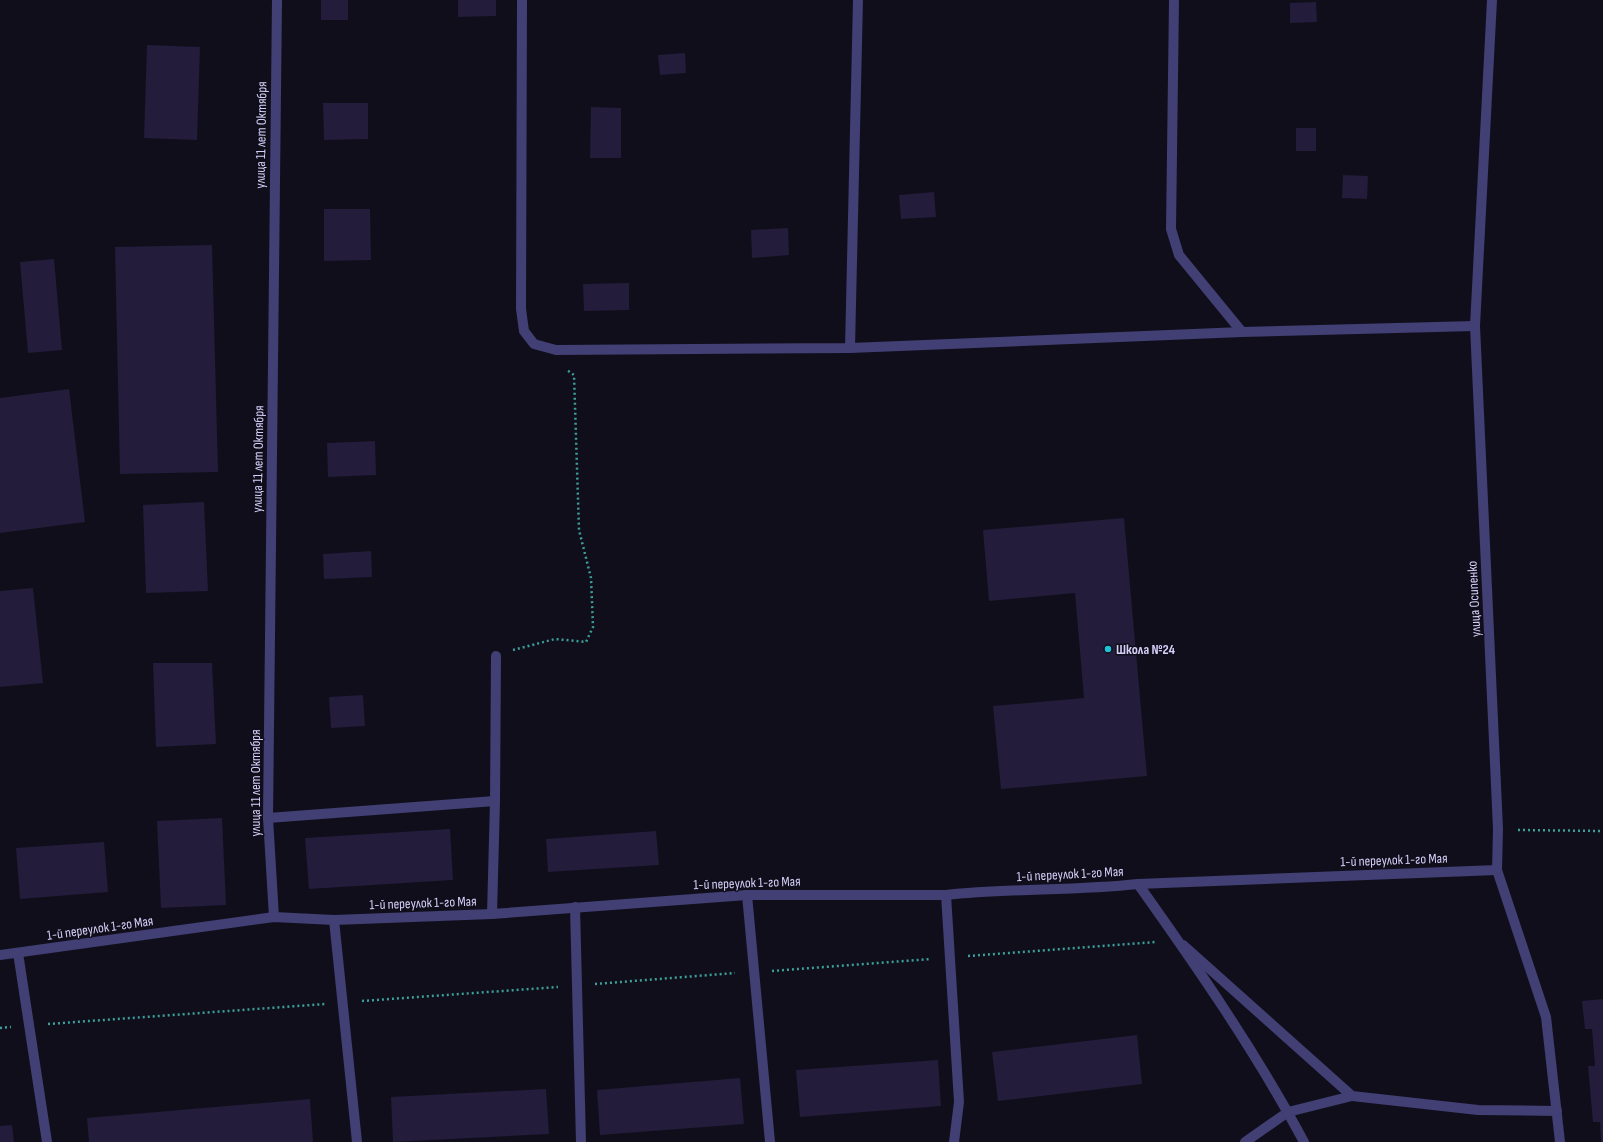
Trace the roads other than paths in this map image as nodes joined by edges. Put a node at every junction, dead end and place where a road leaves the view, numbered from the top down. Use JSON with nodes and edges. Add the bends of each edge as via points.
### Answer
{"nodes":[{"id":1,"x":277,"y":0,"type":"edge"},
{"id":2,"x":522,"y":0,"type":"edge"},
{"id":3,"x":858,"y":0,"type":"edge"},
{"id":4,"x":1174,"y":0,"type":"edge"},
{"id":5,"x":1492,"y":0,"type":"edge"},
{"id":6,"x":1475,"y":326,"type":"junction"},
{"id":7,"x":1242,"y":332,"type":"junction"},
{"id":8,"x":850,"y":348,"type":"junction"},
{"id":9,"x":496,"y":656,"type":"road end"},
{"id":10,"x":495,"y":801,"type":"junction"},
{"id":11,"x":268,"y":818,"type":"junction"},
{"id":12,"x":1497,"y":870,"type":"junction"},
{"id":13,"x":1138,"y":884,"type":"junction"},
{"id":14,"x":746,"y":895,"type":"junction"},
{"id":15,"x":946,"y":895,"type":"junction"},
{"id":16,"x":575,"y":907,"type":"junction"},
{"id":17,"x":492,"y":914,"type":"junction"},
{"id":18,"x":274,"y":918,"type":"junction"},
{"id":19,"x":334,"y":920,"type":"junction"},
{"id":20,"x":1178,"y":940,"type":"junction"},
{"id":21,"x":18,"y":954,"type":"junction"},
{"id":22,"x":0,"y":955,"type":"edge"},
{"id":23,"x":1352,"y":1096,"type":"junction"},
{"id":24,"x":1557,"y":1111,"type":"junction"},
{"id":25,"x":1288,"y":1112,"type":"junction"},
{"id":26,"x":47,"y":1142,"type":"edge"},
{"id":27,"x":357,"y":1142,"type":"edge"},
{"id":28,"x":581,"y":1142,"type":"edge"},
{"id":29,"x":770,"y":1142,"type":"edge"},
{"id":30,"x":954,"y":1142,"type":"edge"},
{"id":31,"x":1245,"y":1142,"type":"edge"},
{"id":32,"x":1304,"y":1142,"type":"edge"},
{"id":33,"x":1560,"y":1142,"type":"edge"}],
"edges":[{"from":1,"to":11,"type":"street","name":"улица 11 лет Октября"},
{"from":2,"to":8,"type":"street","via":[[521,309],[524,331],[534,344],[556,350]]},
{"from":3,"to":8,"type":"street"},
{"from":4,"to":7,"type":"street","via":[[1171,229],[1179,255]]},
{"from":5,"to":6,"type":"street","name":"улица Осипенко"},
{"from":6,"to":7,"type":"street"},
{"from":6,"to":12,"type":"street","name":"улица Осипенко","via":[[1498,829]]},
{"from":7,"to":8,"type":"street"},
{"from":9,"to":10,"type":"street"},
{"from":10,"to":11,"type":"street"},
{"from":10,"to":17,"type":"street"},
{"from":11,"to":18,"type":"street","name":"улица 11 лет Октября"},
{"from":12,"to":13,"type":"street","name":"1-й переулок 1-го Мая"},
{"from":12,"to":24,"type":"street","name":"улица Осипенко","via":[[1546,1017]]},
{"from":13,"to":15,"type":"street","name":"1-й переулок 1-го Мая","via":[[1100,889]]},
{"from":13,"to":20,"type":"street"},
{"from":14,"to":15,"type":"street","name":"1-й переулок 1-го Мая"},
{"from":14,"to":16,"type":"street","name":"1-й переулок 1-го Мая"},
{"from":14,"to":29,"type":"street"},
{"from":15,"to":30,"type":"street","via":[[959,1102]]},
{"from":16,"to":17,"type":"street","name":"1-й переулок 1-го Мая"},
{"from":16,"to":28,"type":"street"},
{"from":17,"to":19,"type":"street","name":"1-й переулок 1-го Мая"},
{"from":18,"to":19,"type":"street","name":"1-й переулок 1-го Мая"},
{"from":18,"to":21,"type":"street","name":"1-й переулок 1-го Мая"},
{"from":19,"to":27,"type":"street"},
{"from":20,"to":23,"type":"street"},
{"from":20,"to":25,"type":"street"},
{"from":21,"to":22,"type":"street","name":"1-й переулок 1-го Мая"},
{"from":21,"to":26,"type":"street"},
{"from":23,"to":24,"type":"street","via":[[1478,1110]]},
{"from":23,"to":25,"type":"street"},
{"from":24,"to":33,"type":"street","name":"улица Осипенко"},
{"from":25,"to":31,"type":"street"},
{"from":25,"to":32,"type":"street"}]}
